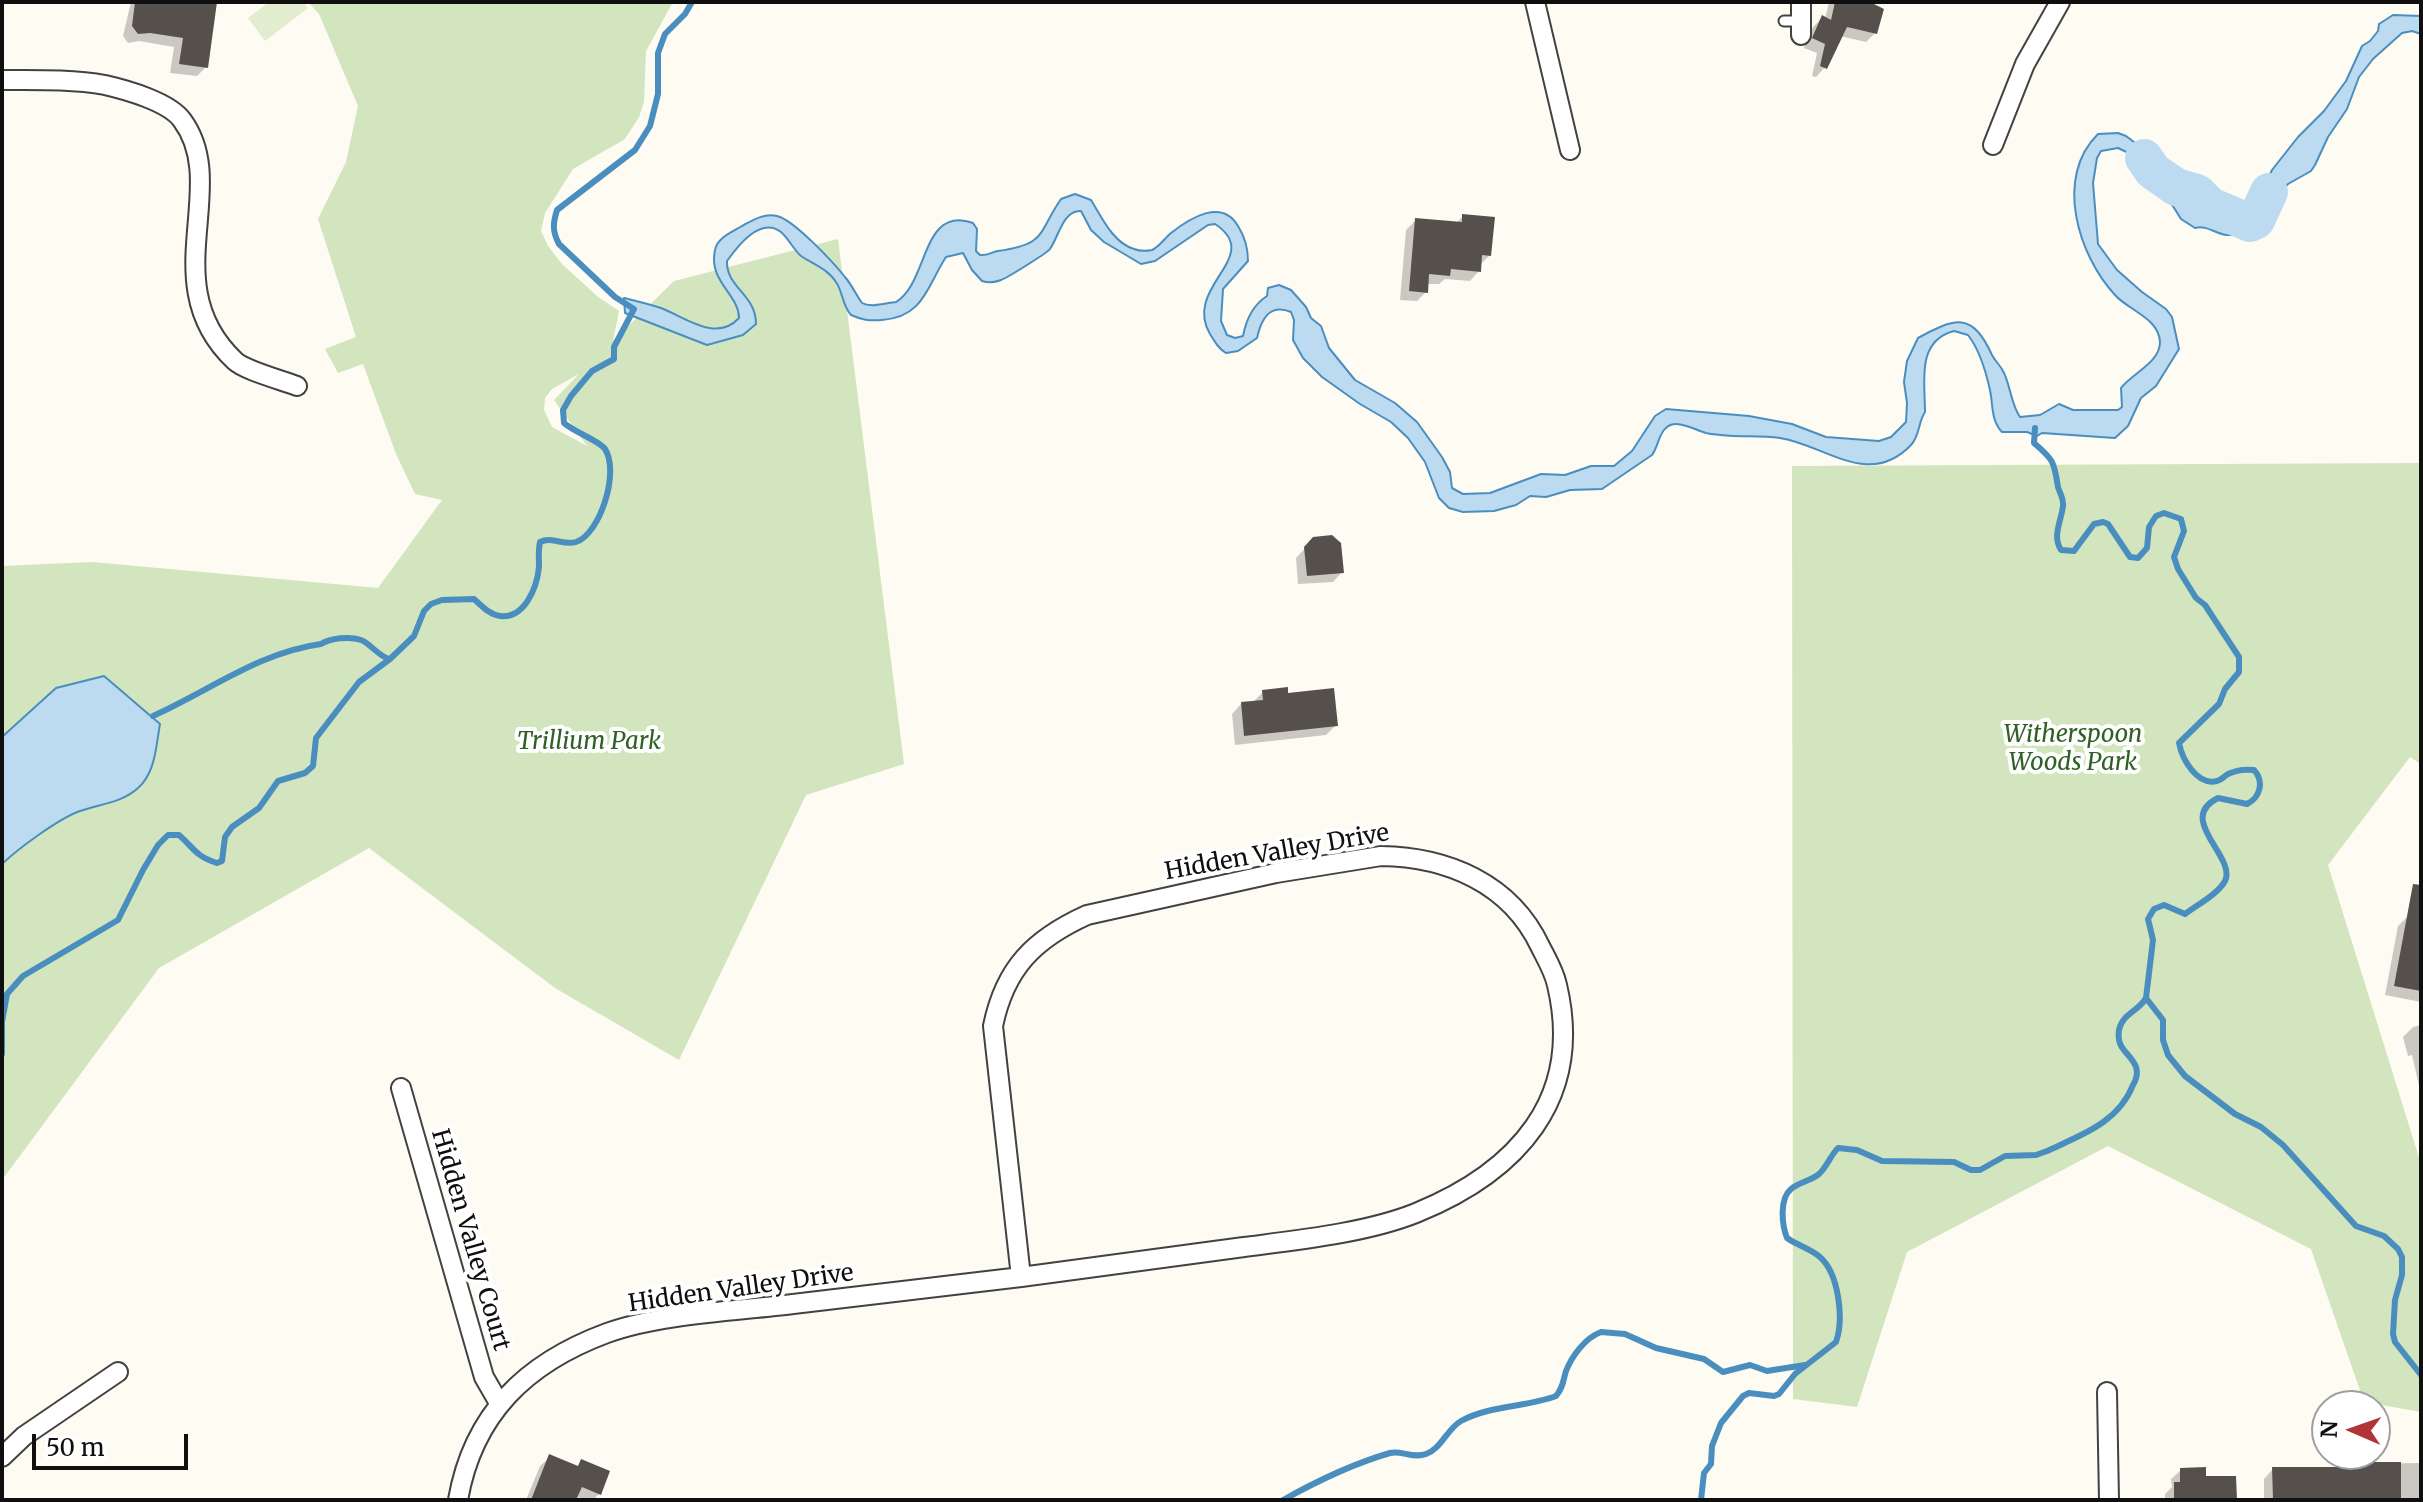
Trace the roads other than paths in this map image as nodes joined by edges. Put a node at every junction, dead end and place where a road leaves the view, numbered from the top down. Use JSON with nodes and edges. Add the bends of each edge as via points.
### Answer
{"nodes":[{"id":1,"x":1535,"y":2,"type":"edge"},
{"id":2,"x":1801,"y":2,"type":"edge"},
{"id":3,"x":2060,"y":2,"type":"edge"},
{"id":4,"x":1795,"y":26,"type":"dead end"},
{"id":5,"x":2,"y":80,"type":"edge"},
{"id":6,"x":1993,"y":145,"type":"dead end"},
{"id":7,"x":1570,"y":150,"type":"dead end"},
{"id":8,"x":297,"y":386,"type":"dead end"},
{"id":9,"x":401,"y":1088,"type":"dead end"},
{"id":10,"x":1021,"y":1277,"type":"junction"},
{"id":11,"x":118,"y":1372,"type":"dead end"},
{"id":12,"x":2107,"y":1392,"type":"dead end"},
{"id":13,"x":499,"y":1403,"type":"junction"},
{"id":14,"x":2,"y":1457,"type":"edge"},
{"id":15,"x":458,"y":1500,"type":"edge"},
{"id":16,"x":2109,"y":1500,"type":"edge"}],
"edges":[{"from":1,"to":7,"type":"street"},
{"from":2,"to":4,"type":"street"},
{"from":3,"to":6,"type":"street","via":[[2025,64]]},
{"from":5,"to":8,"type":"street","via":[[105,85],[156,101],[181,119],[198,153],[194,279],[206,322],[237,363]]},
{"from":9,"to":13,"type":"street","name":"Hidden Valley Court","via":[[484,1377]]},
{"from":10,"to":10,"type":"street","name":"Hidden Valley Drive","via":[[993,1026],[1015,969],[1058,928],[1136,902],[1381,856],[1408,856],[1469,873],[1531,927],[1556,981],[1563,1064],[1550,1101],[1530,1133],[1503,1162],[1467,1188],[1415,1214],[1351,1231]]},
{"from":10,"to":13,"type":"street","name":"Hidden Valley Drive","via":[[644,1324],[571,1349],[528,1376]]},
{"from":11,"to":14,"type":"street"},
{"from":12,"to":16,"type":"street"},
{"from":13,"to":15,"type":"street","name":"Hidden Valley Drive","via":[[478,1435]]}]}
